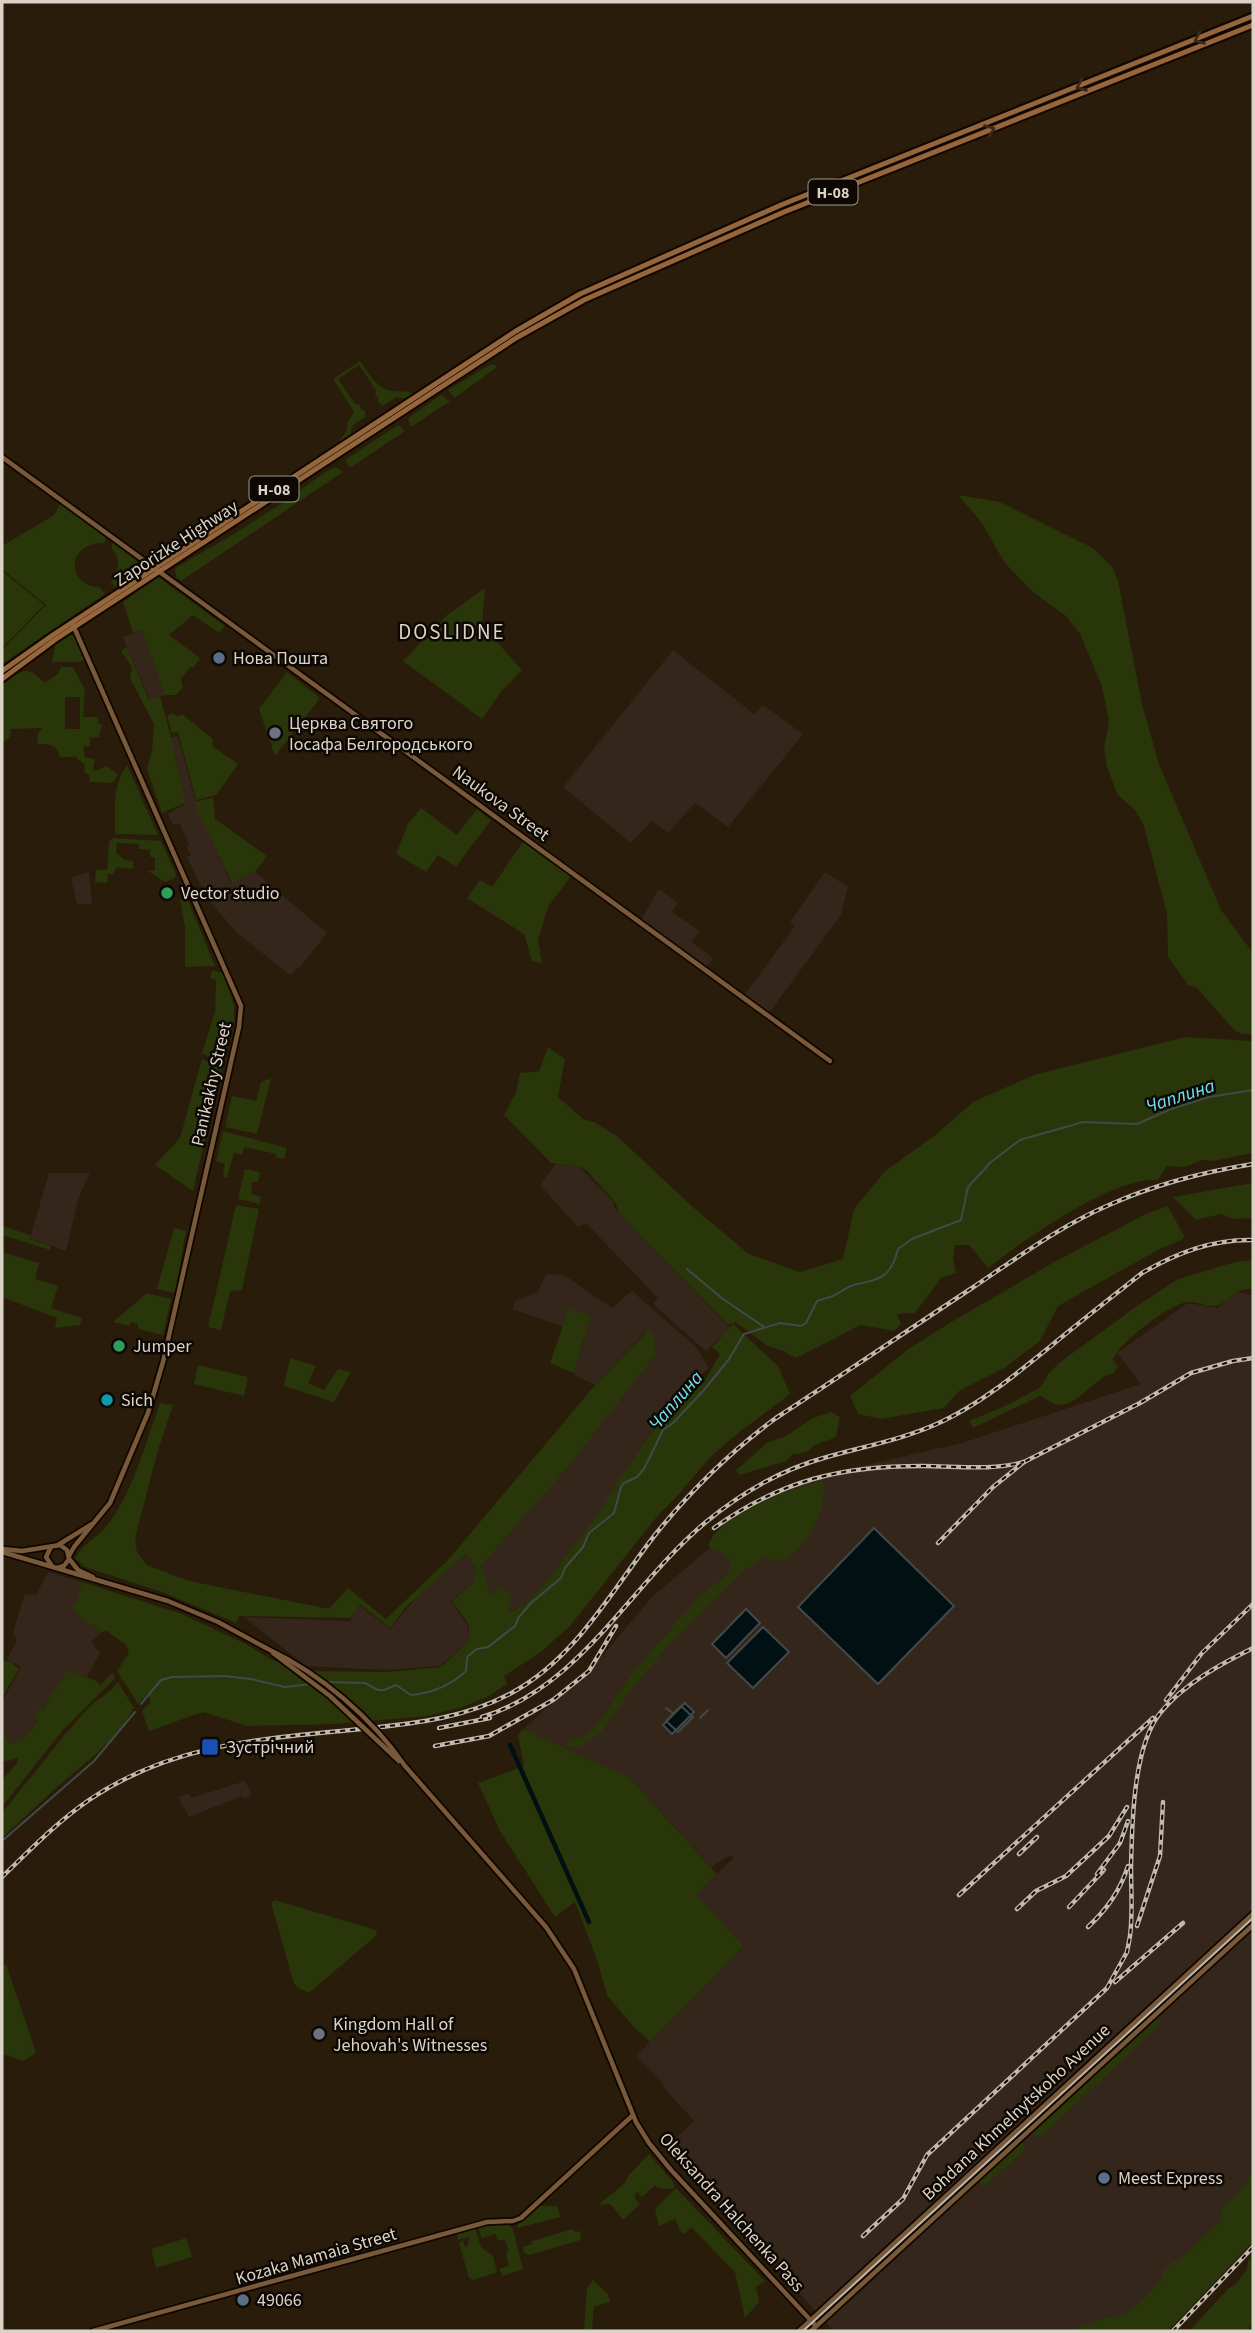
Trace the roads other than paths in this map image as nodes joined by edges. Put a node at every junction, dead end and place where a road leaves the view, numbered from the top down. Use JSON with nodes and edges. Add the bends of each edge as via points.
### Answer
{"nodes":[{"id":1,"x":1253,"y":16,"type":"edge"},
{"id":2,"x":1253,"y":26,"type":"edge"},
{"id":3,"x":1030,"y":106,"type":"junction"},
{"id":4,"x":1032,"y":114,"type":"junction"},
{"id":5,"x":883,"y":164,"type":"junction"},
{"id":6,"x":887,"y":170,"type":"junction"},
{"id":7,"x":437,"y":386,"type":"junction"},
{"id":8,"x":2,"y":457,"type":"edge"},
{"id":9,"x":156,"y":570,"type":"junction"},
{"id":10,"x":73,"y":625,"type":"junction"},
{"id":11,"x":2,"y":671,"type":"edge"},
{"id":12,"x":2,"y":679,"type":"edge"},
{"id":13,"x":830,"y":1062,"type":"dead end"},
{"id":14,"x":96,"y":1522,"type":"junction"},
{"id":15,"x":55,"y":1546,"type":"junction"},
{"id":16,"x":2,"y":1550,"type":"edge"},
{"id":17,"x":69,"y":1558,"type":"junction"},
{"id":18,"x":54,"y":1567,"type":"junction"},
{"id":19,"x":107,"y":1582,"type":"junction"},
{"id":20,"x":1253,"y":1914,"type":"edge"},
{"id":21,"x":1253,"y":1925,"type":"edge"},
{"id":22,"x":632,"y":2116,"type":"junction"},
{"id":23,"x":811,"y":2320,"type":"junction"},
{"id":24,"x":817,"y":2326,"type":"junction"},
{"id":25,"x":93,"y":2331,"type":"edge"},
{"id":26,"x":799,"y":2331,"type":"edge"},
{"id":27,"x":810,"y":2331,"type":"edge"}],
"edges":[{"from":1,"to":3,"type":"main road","number":"Н-08","one_way":true},
{"from":2,"to":4,"type":"main road","number":"Н-08"},
{"from":3,"to":4,"type":"main road"},
{"from":3,"to":5,"type":"main road","number":"Н-08"},
{"from":6,"to":4,"type":"main road","number":"Н-08","one_way":true},
{"from":5,"to":6,"type":"main road"},
{"from":5,"to":7,"type":"main road","number":"Н-08","via":[[580,294],[543,313]]},
{"from":6,"to":7,"type":"main road","number":"Н-08","via":[[584,300]]},
{"from":7,"to":9,"type":"main road","name":"Zaporizke Highway","number":"Н-08"},
{"from":8,"to":9,"type":"street","name":"Naukova Street"},
{"from":9,"to":10,"type":"main road","name":"Zaporizke Highway","number":"Н-08"},
{"from":9,"to":13,"type":"street","name":"Naukova Street"},
{"from":10,"to":11,"type":"main road","name":"Zaporizke Highway","number":"Н-08"},
{"from":10,"to":12,"type":"main road","name":"Zaporizke Highway","number":"Н-08"},
{"from":10,"to":14,"type":"street","name":"Panikakhy Street","via":[[242,1006],[157,1385],[138,1443],[117,1490]]},
{"from":14,"to":15,"type":"street","name":"Panikakhy Street"},
{"from":14,"to":17,"type":"street"},
{"from":15,"to":16,"type":"street","name":"Panikakhy Street"},
{"from":15,"to":17,"type":"street","via":[[65,1548]]},
{"from":15,"to":18,"type":"street","via":[[46,1557]]},
{"from":16,"to":18,"type":"street","name":"Panikakhy Street"},
{"from":17,"to":18,"type":"street","via":[[64,1566]]},
{"from":17,"to":19,"type":"street","via":[[78,1570]]},
{"from":18,"to":19,"type":"street","name":"Panikakhy Street"},
{"from":19,"to":22,"type":"street","name":"Oleksandra Halchenka Pass","bridge":true,"via":[[193,1611],[292,1661],[334,1692],[385,1740],[561,1948],[574,1969]]},
{"from":20,"to":23,"type":"street","name":"Bohdana Khmelnytskoho Avenue"},
{"from":21,"to":24,"type":"street","name":"Bohdana Khmelnytskoho Avenue"},
{"from":22,"to":23,"type":"street","name":"Oleksandra Halchenka Pass","via":[[664,2162]]},
{"from":22,"to":25,"type":"street","name":"Kozaka Mamaia Street","via":[[521,2218],[487,2222]]},
{"from":23,"to":24,"type":"street","name":"Oleksandra Halchenka Pass"},
{"from":23,"to":26,"type":"street","name":"Bohdana Khmelnytskoho Avenue"},
{"from":24,"to":27,"type":"street","name":"Bohdana Khmelnytskoho Avenue"}]}
